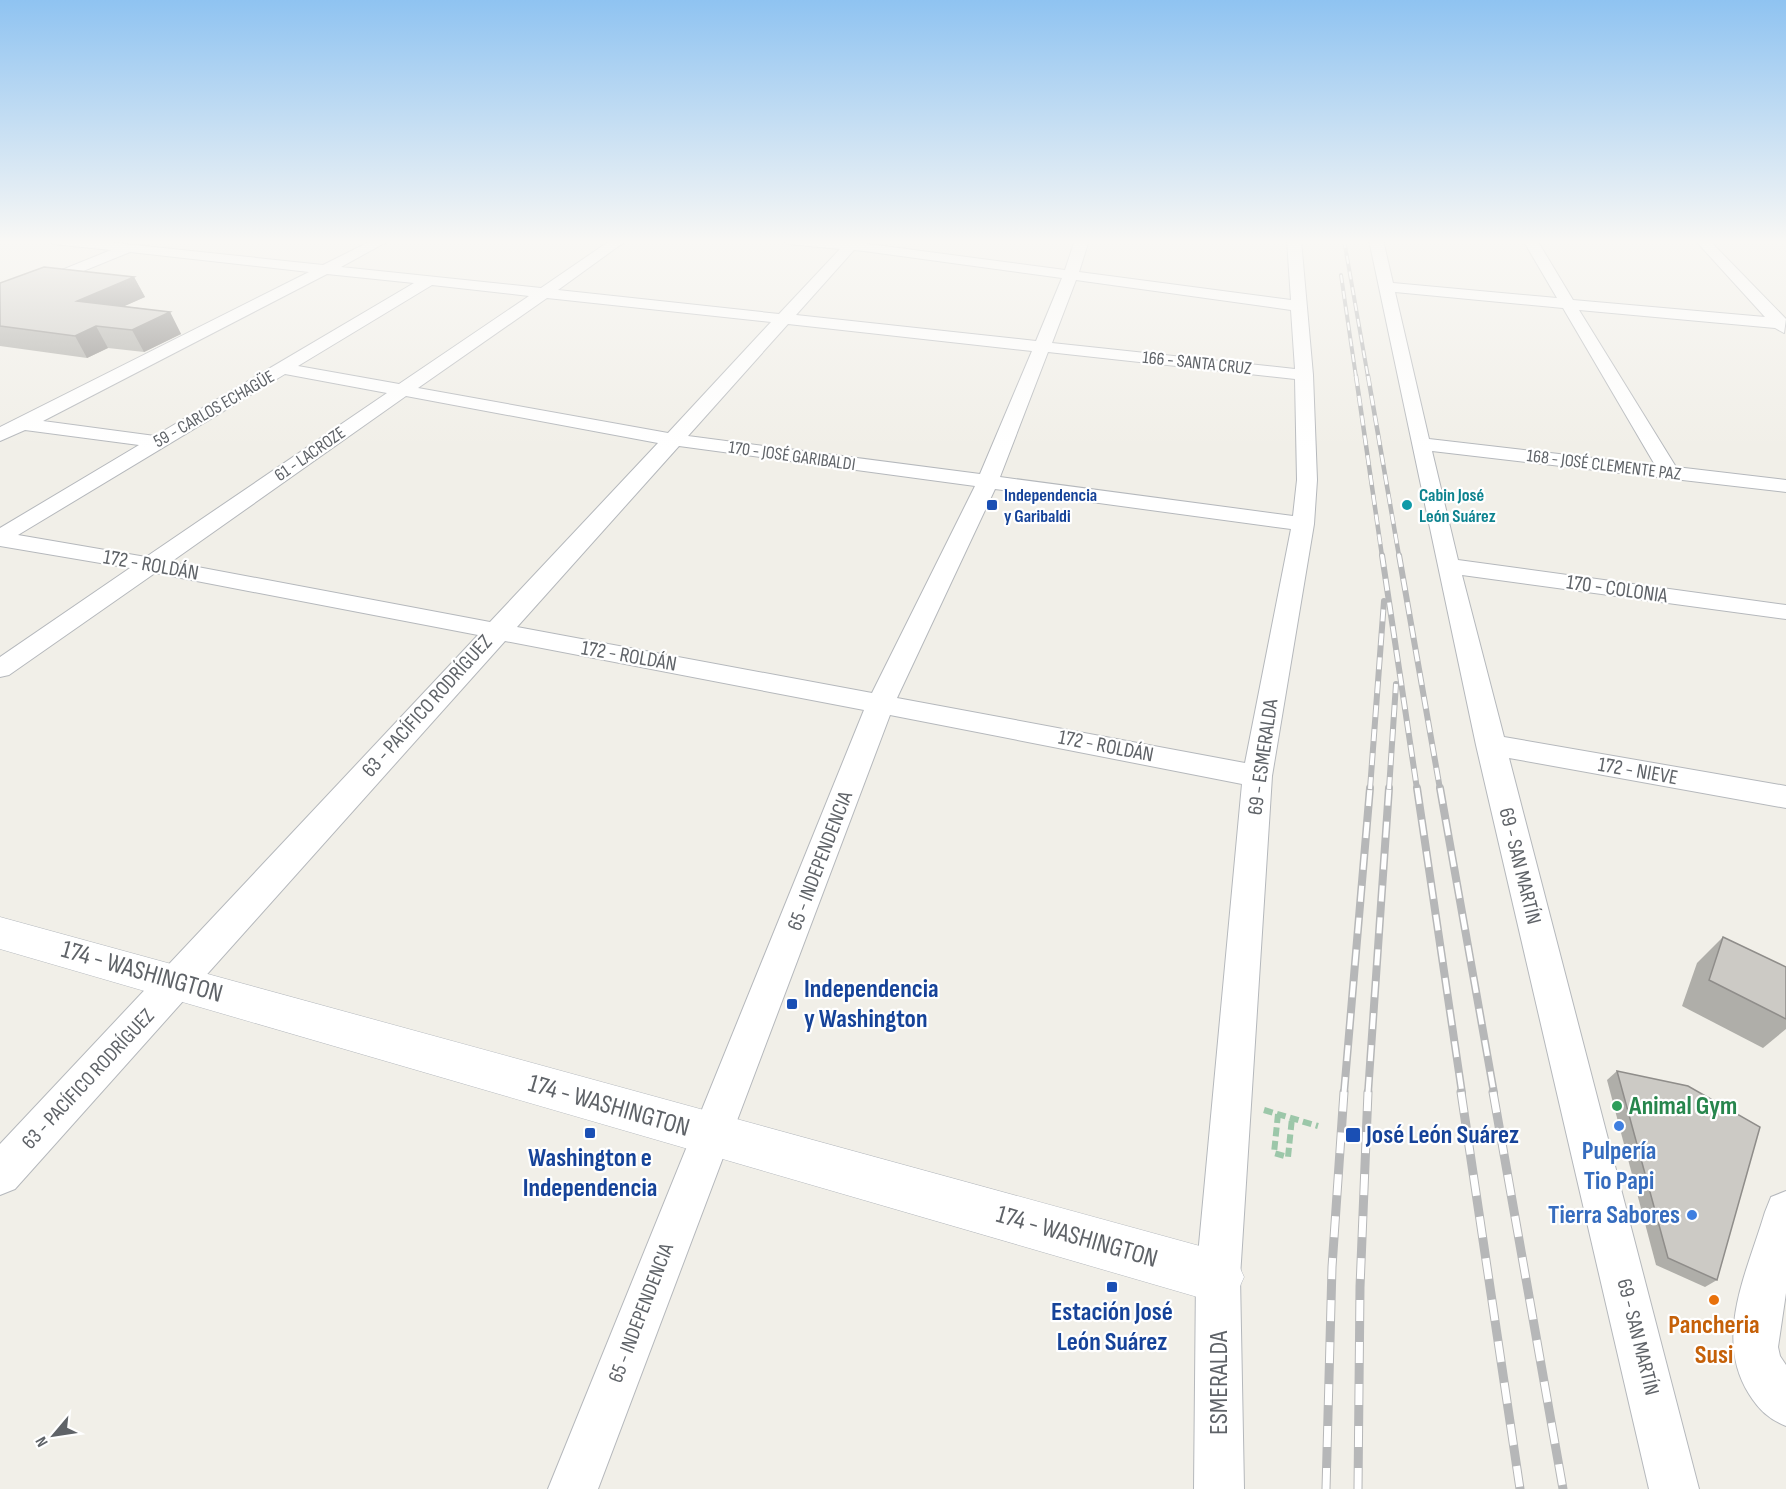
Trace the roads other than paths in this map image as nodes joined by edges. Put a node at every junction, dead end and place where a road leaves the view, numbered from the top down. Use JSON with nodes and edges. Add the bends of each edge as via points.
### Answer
{"nodes":[{"id":1,"x":247,"y":309,"type":"edge"},
{"id":2,"x":382,"y":309,"type":"edge"},
{"id":3,"x":519,"y":309,"type":"edge"},
{"id":4,"x":688,"y":309,"type":"edge"},
{"id":5,"x":790,"y":309,"type":"edge"},
{"id":6,"x":1058,"y":309,"type":"edge"},
{"id":7,"x":1298,"y":309,"type":"edge"},
{"id":8,"x":1391,"y":309,"type":"edge"},
{"id":9,"x":1571,"y":309,"type":"edge"},
{"id":10,"x":1628,"y":309,"type":"edge"},
{"id":11,"x":1768,"y":309,"type":"edge"},
{"id":12,"x":780,"y":320,"type":"junction"},
{"id":13,"x":1784,"y":326,"type":"edge"},
{"id":14,"x":1043,"y":347,"type":"junction"},
{"id":15,"x":284,"y":369,"type":"junction"},
{"id":16,"x":1304,"y":375,"type":"junction"},
{"id":17,"x":400,"y":392,"type":"junction"},
{"id":18,"x":0,"y":420,"type":"edge"},
{"id":19,"x":24,"y":423,"type":"junction"},
{"id":20,"x":0,"y":435,"type":"edge"},
{"id":21,"x":672,"y":439,"type":"junction"},
{"id":22,"x":157,"y":442,"type":"junction"},
{"id":23,"x":1422,"y":444,"type":"junction"},
{"id":24,"x":1669,"y":472,"type":"junction"},
{"id":25,"x":988,"y":482,"type":"junction"},
{"id":26,"x":1786,"y":486,"type":"edge"},
{"id":27,"x":1303,"y":524,"type":"junction"},
{"id":28,"x":0,"y":538,"type":"edge"},
{"id":29,"x":152,"y":565,"type":"junction"},
{"id":30,"x":1449,"y":566,"type":"junction"},
{"id":31,"x":1786,"y":612,"type":"edge"},
{"id":32,"x":495,"y":631,"type":"junction"},
{"id":33,"x":0,"y":669,"type":"edge"},
{"id":34,"x":881,"y":702,"type":"junction"},
{"id":35,"x":1490,"y":745,"type":"junction"},
{"id":36,"x":1257,"y":776,"type":"junction"},
{"id":37,"x":1786,"y":796,"type":"edge"},
{"id":38,"x":0,"y":933,"type":"edge"},
{"id":39,"x":177,"y":981,"type":"junction"},
{"id":40,"x":711,"y":1134,"type":"junction"},
{"id":41,"x":0,"y":1174,"type":"edge"},
{"id":42,"x":1786,"y":1212,"type":"edge"},
{"id":43,"x":1218,"y":1277,"type":"junction"},
{"id":44,"x":1786,"y":1401,"type":"edge"},
{"id":45,"x":573,"y":1489,"type":"edge"},
{"id":46,"x":1219,"y":1489,"type":"edge"},
{"id":47,"x":1674,"y":1489,"type":"edge"}],
"edges":[{"from":1,"to":19,"type":"street"},
{"from":2,"to":15,"type":"street","name":"59 - CARLOS ECHAGÜE"},
{"from":3,"to":17,"type":"street","name":"61 - LACROZE"},
{"from":4,"to":12,"type":"street","name":"166 - SANTA CRUZ"},
{"from":5,"to":12,"type":"street","name":"63 - PACÍFICO RODRÍGUEZ"},
{"from":6,"to":14,"type":"street","name":"65 - INDEPENDENCIA"},
{"from":7,"to":16,"type":"street","name":"69 - ESMERALDA"},
{"from":8,"to":23,"type":"street","name":"69 - SAN MARTÍN"},
{"from":9,"to":24,"type":"street"},
{"from":10,"to":13,"type":"street"},
{"from":11,"to":13,"type":"street"},
{"from":12,"to":14,"type":"street","name":"166 - SANTA CRUZ"},
{"from":12,"to":21,"type":"street","name":"63 - PACÍFICO RODRÍGUEZ"},
{"from":14,"to":16,"type":"street","name":"166 - SANTA CRUZ"},
{"from":14,"to":25,"type":"street","name":"65 - INDEPENDENCIA"},
{"from":15,"to":17,"type":"street","name":"170 - JOSÉ GARIBALDI"},
{"from":15,"to":22,"type":"street","name":"59 - CARLOS ECHAGÜE"},
{"from":16,"to":27,"type":"street","name":"69 - ESMERALDA","via":[[1307,480]]},
{"from":17,"to":21,"type":"street","name":"170 - JOSÉ GARIBALDI"},
{"from":17,"to":29,"type":"street","name":"61 - LACROZE"},
{"from":18,"to":19,"type":"street"},
{"from":19,"to":20,"type":"street"},
{"from":19,"to":22,"type":"street"},
{"from":21,"to":25,"type":"street","name":"170 - JOSÉ GARIBALDI"},
{"from":21,"to":32,"type":"street","name":"63 - PACÍFICO RODRÍGUEZ"},
{"from":22,"to":28,"type":"street","name":"59 - CARLOS ECHAGÜE"},
{"from":23,"to":24,"type":"street","name":"168 - JOSÉ CLEMENTE PAZ"},
{"from":23,"to":30,"type":"street","name":"69 - SAN MARTÍN"},
{"from":24,"to":26,"type":"street","name":"168 - JOSÉ CLEMENTE PAZ"},
{"from":25,"to":27,"type":"street","name":"170 - JOSÉ GARIBALDI"},
{"from":25,"to":34,"type":"street","name":"65 - INDEPENDENCIA"},
{"from":27,"to":36,"type":"street","name":"69 - ESMERALDA"},
{"from":28,"to":29,"type":"street","name":"172 - ROLDÁN"},
{"from":29,"to":32,"type":"street","name":"172 - ROLDÁN"},
{"from":29,"to":33,"type":"street","name":"61 - LACROZE"},
{"from":30,"to":31,"type":"street","name":"170 - COLONIA"},
{"from":30,"to":35,"type":"street","name":"69 - SAN MARTÍN"},
{"from":32,"to":34,"type":"street","name":"172 - ROLDÁN"},
{"from":32,"to":39,"type":"street","name":"63 - PACÍFICO RODRÍGUEZ"},
{"from":34,"to":36,"type":"street","name":"172 - ROLDÁN"},
{"from":34,"to":40,"type":"street","name":"65 - INDEPENDENCIA"},
{"from":35,"to":37,"type":"street","name":"172 - NIEVE"},
{"from":35,"to":47,"type":"street","name":"69 - SAN MARTÍN"},
{"from":36,"to":43,"type":"street","name":"69 - ESMERALDA"},
{"from":38,"to":39,"type":"street","name":"174 - WASHINGTON"},
{"from":39,"to":40,"type":"street","name":"174 - WASHINGTON"},
{"from":39,"to":41,"type":"street","name":"63 - PACÍFICO RODRÍGUEZ"},
{"from":40,"to":43,"type":"street","name":"174 - WASHINGTON"},
{"from":40,"to":45,"type":"street","name":"65 - INDEPENDENCIA"},
{"from":42,"to":44,"type":"street","via":[[1755,1333],[1757,1360]]},
{"from":43,"to":46,"type":"street","name":"ESMERALDA"}]}
